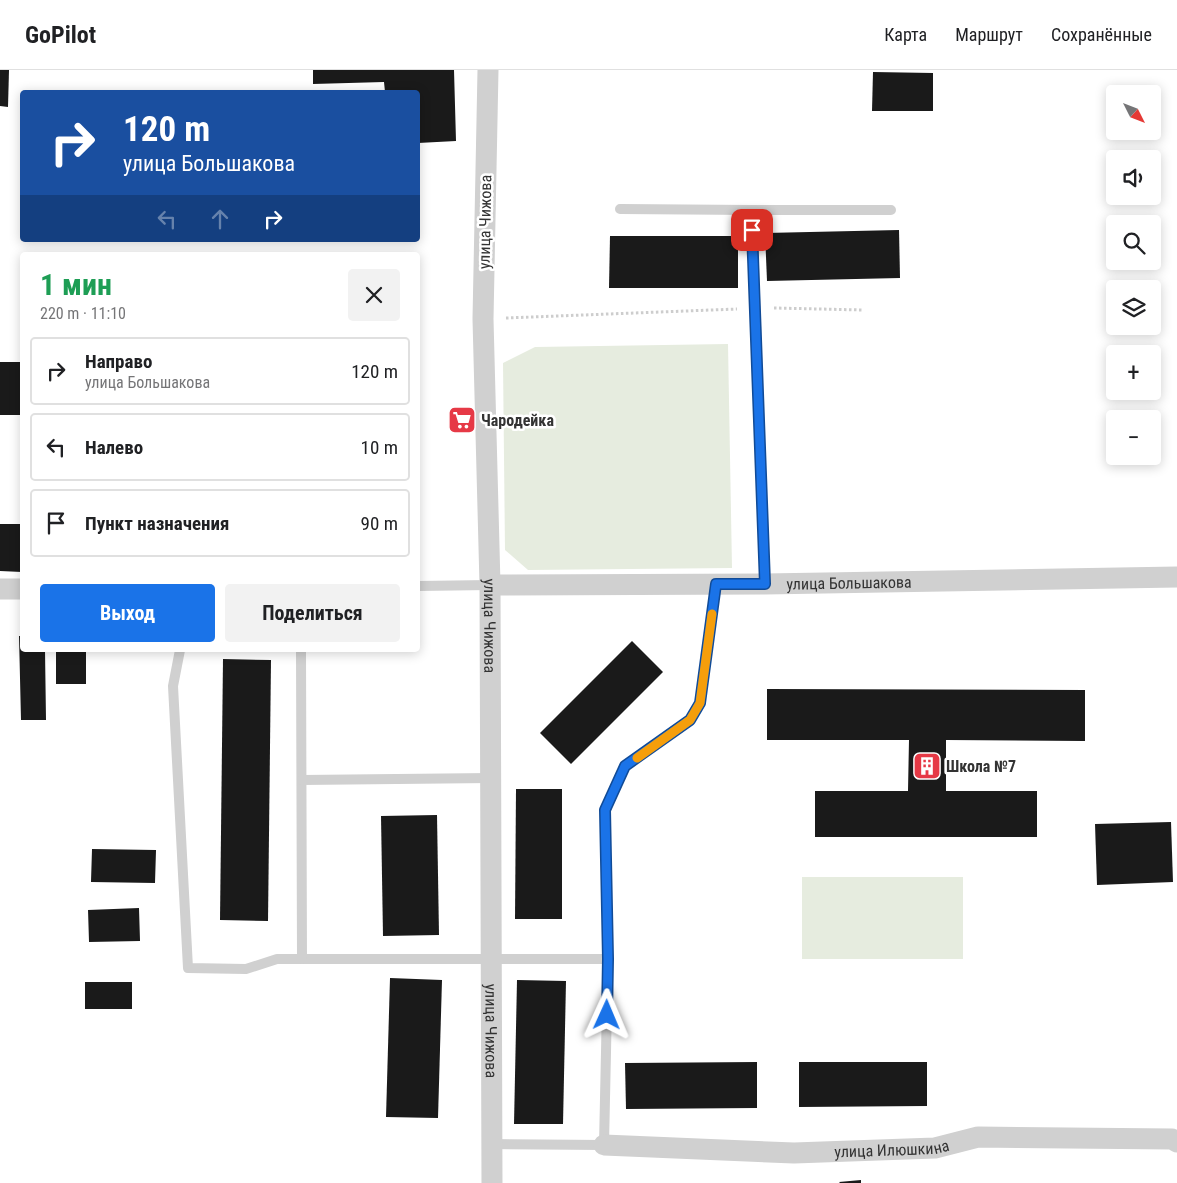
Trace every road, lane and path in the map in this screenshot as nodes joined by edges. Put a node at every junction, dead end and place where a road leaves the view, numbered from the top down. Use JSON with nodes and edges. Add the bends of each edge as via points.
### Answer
{"nodes":[{"id":1,"x":488,"y":70,"type":"edge"},
{"id":2,"x":620,"y":210,"type":"dead end"},
{"id":3,"x":752,"y":210,"type":"junction"},
{"id":4,"x":891,"y":210,"type":"dead end"},
{"id":5,"x":754,"y":308,"type":"junction"},
{"id":6,"x":863,"y":310,"type":"dead end"},
{"id":7,"x":483,"y":320,"type":"junction"},
{"id":8,"x":1177,"y":577,"type":"edge"},
{"id":9,"x":716,"y":584,"type":"junction"},
{"id":10,"x":765,"y":584,"type":"junction"},
{"id":11,"x":490,"y":585,"type":"junction"},
{"id":12,"x":420,"y":586,"type":"edge"},
{"id":13,"x":0,"y":589,"type":"edge"},
{"id":14,"x":20,"y":589,"type":"edge"},
{"id":15,"x":180,"y":652,"type":"edge"},
{"id":16,"x":301,"y":652,"type":"edge"},
{"id":17,"x":491,"y":778,"type":"junction"},
{"id":18,"x":302,"y":780,"type":"junction"},
{"id":19,"x":302,"y":959,"type":"junction"},
{"id":20,"x":608,"y":959,"type":"junction"},
{"id":21,"x":492,"y":960,"type":"junction"},
{"id":22,"x":1177,"y":1142,"type":"edge"},
{"id":23,"x":491,"y":1144,"type":"junction"},
{"id":24,"x":604,"y":1145,"type":"junction"},
{"id":25,"x":492,"y":1183,"type":"edge"}],
"edges":[{"from":1,"to":7,"type":"street","name":"улица Чижова"},
{"from":2,"to":3,"type":"lane"},
{"from":3,"to":4,"type":"lane"},
{"from":3,"to":5,"type":"lane"},
{"from":5,"to":6,"type":"path"},
{"from":5,"to":7,"type":"path"},
{"from":5,"to":10,"type":"lane"},
{"from":7,"to":11,"type":"street","name":"улица Чижова"},
{"from":8,"to":10,"type":"street","name":"улица Большакова"},
{"from":9,"to":10,"type":"street","name":"улица Большакова"},
{"from":9,"to":11,"type":"street","name":"улица Большакова"},
{"from":9,"to":20,"type":"lane","via":[[700,703],[690,720],[625,766],[605,810]]},
{"from":11,"to":12,"type":"lane"},
{"from":11,"to":17,"type":"street","name":"улица Чижова"},
{"from":13,"to":14,"type":"street"},
{"from":15,"to":19,"type":"lane","via":[[173,686],[188,968],[246,969],[276,959]]},
{"from":16,"to":18,"type":"lane"},
{"from":17,"to":18,"type":"lane"},
{"from":17,"to":21,"type":"street","name":"улица Чижова"},
{"from":18,"to":19,"type":"lane"},
{"from":19,"to":21,"type":"lane"},
{"from":20,"to":21,"type":"lane"},
{"from":20,"to":24,"type":"lane"},
{"from":21,"to":23,"type":"street","name":"улица Чижова"},
{"from":22,"to":24,"type":"street","name":"улица Илюшкина","via":[[1172,1139],[978,1137],[936,1148],[794,1154]]},
{"from":23,"to":24,"type":"lane"},
{"from":23,"to":25,"type":"street","name":"улица Чижова"}]}
